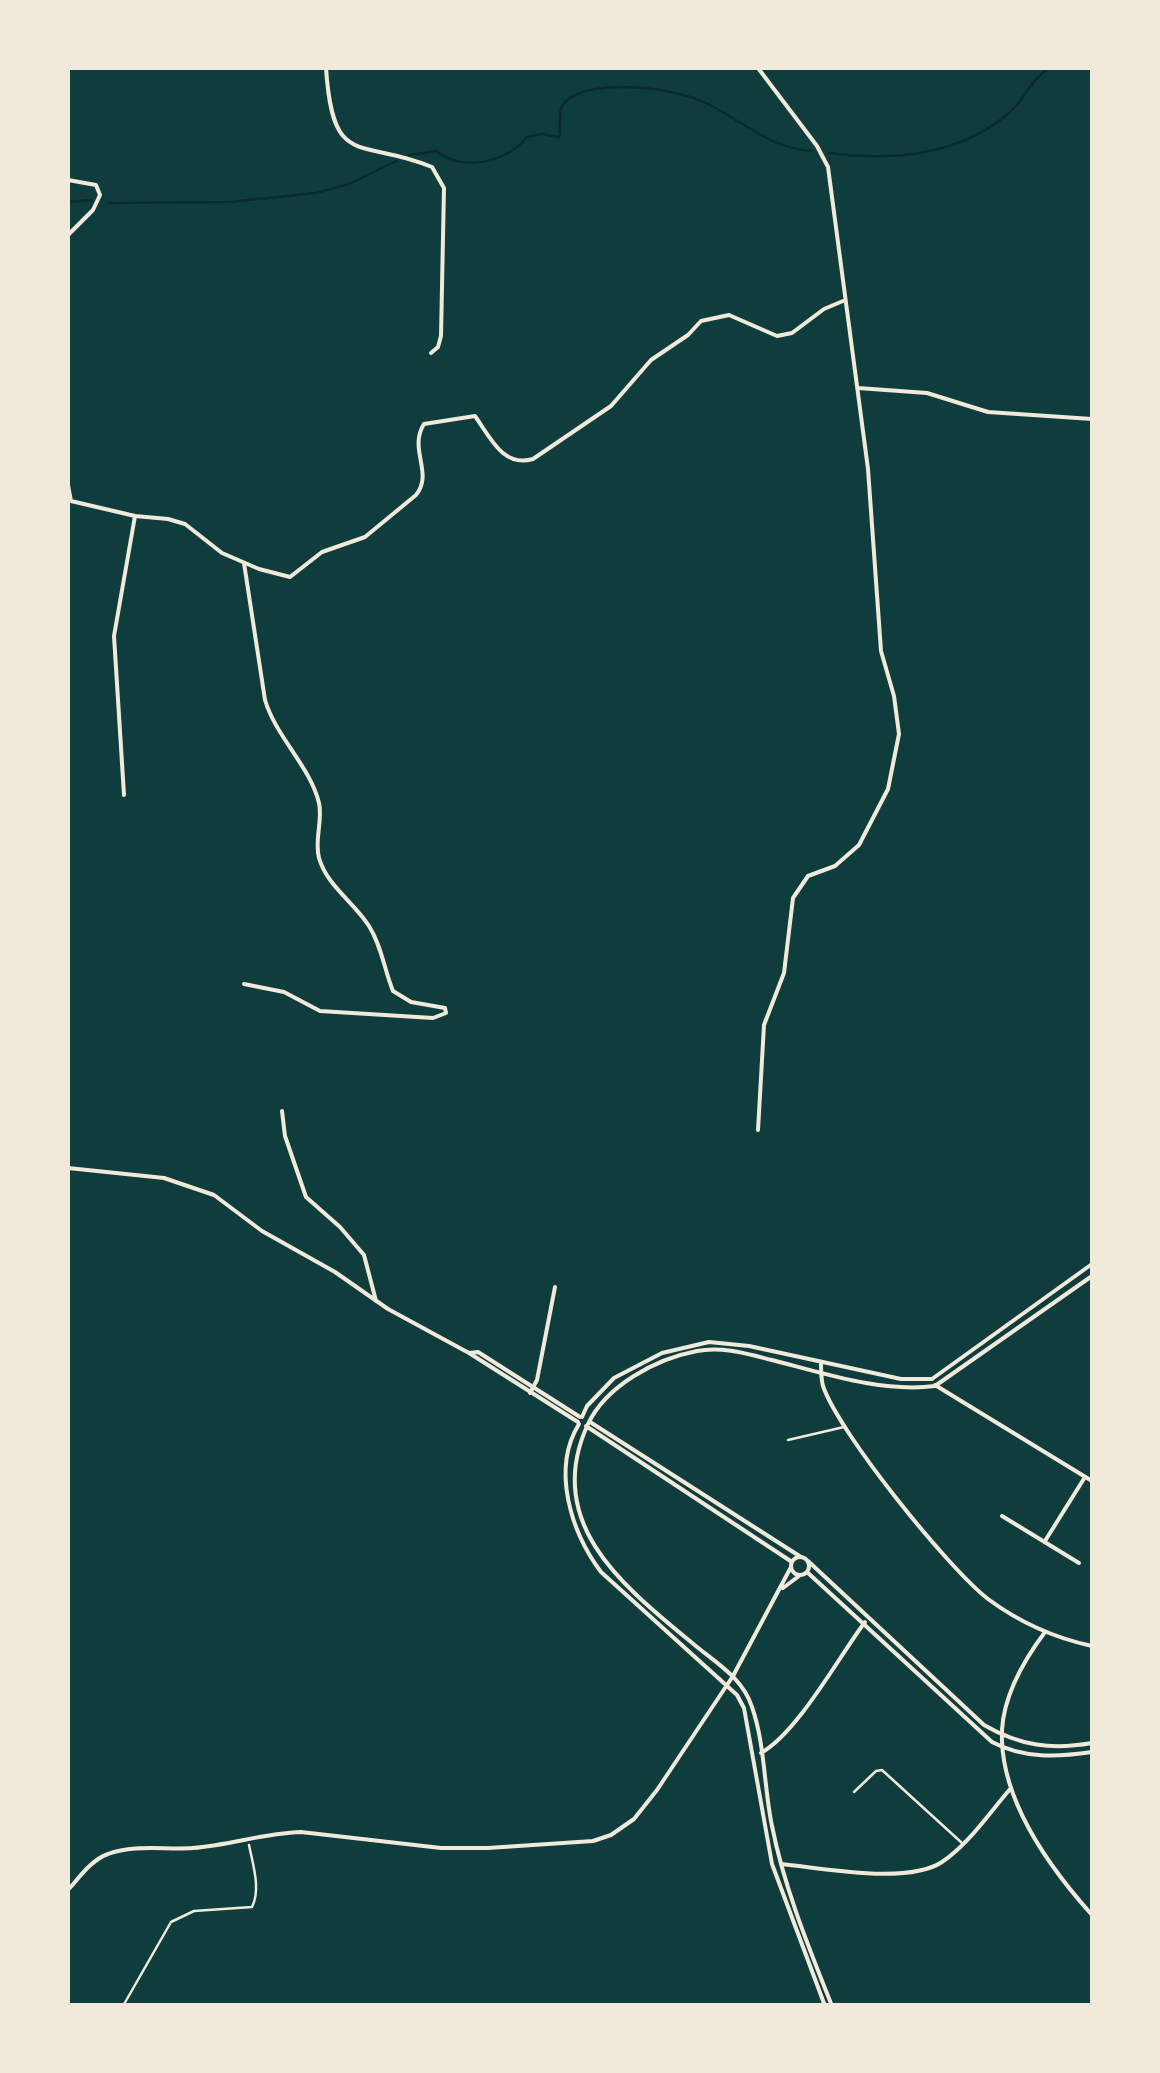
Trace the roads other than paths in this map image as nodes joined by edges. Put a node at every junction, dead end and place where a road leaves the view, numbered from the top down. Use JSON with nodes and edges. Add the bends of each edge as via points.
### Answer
{"nodes":[{"id":1,"x":326,"y":68,"type":"edge"},
{"id":2,"x":758,"y":68,"type":"edge"},
{"id":3,"x":68,"y":180,"type":"edge"},
{"id":4,"x":68,"y":234,"type":"edge"},
{"id":5,"x":844,"y":300,"type":"junction"},
{"id":6,"x":431,"y":352,"type":"dead end"},
{"id":7,"x":858,"y":388,"type":"junction"},
{"id":8,"x":1092,"y":419,"type":"edge"},
{"id":9,"x":68,"y":485,"type":"edge"},
{"id":10,"x":69,"y":502,"type":"edge"},
{"id":11,"x":135,"y":516,"type":"junction"},
{"id":12,"x":244,"y":562,"type":"junction"},
{"id":13,"x":124,"y":795,"type":"dead end"},
{"id":14,"x":244,"y":984,"type":"dead end"},
{"id":15,"x":282,"y":1111,"type":"dead end"},
{"id":16,"x":758,"y":1130,"type":"dead end"},
{"id":17,"x":68,"y":1168,"type":"edge"},
{"id":18,"x":1092,"y":1264,"type":"edge"},
{"id":19,"x":1092,"y":1276,"type":"edge"},
{"id":20,"x":555,"y":1287,"type":"dead end"},
{"id":21,"x":376,"y":1301,"type":"junction"},
{"id":22,"x":471,"y":1354,"type":"junction"},
{"id":23,"x":821,"y":1364,"type":"junction"},
{"id":24,"x":821,"y":1372,"type":"junction"},
{"id":25,"x":932,"y":1379,"type":"junction"},
{"id":26,"x":534,"y":1386,"type":"junction"},
{"id":27,"x":935,"y":1386,"type":"junction"},
{"id":28,"x":530,"y":1394,"type":"junction"},
{"id":29,"x":584,"y":1422,"type":"junction"},
{"id":30,"x":846,"y":1427,"type":"junction"},
{"id":31,"x":788,"y":1440,"type":"dead end"},
{"id":32,"x":1085,"y":1477,"type":"junction"},
{"id":33,"x":1092,"y":1481,"type":"edge"},
{"id":34,"x":1002,"y":1516,"type":"dead end"},
{"id":35,"x":1044,"y":1542,"type":"junction"},
{"id":36,"x":801,"y":1557,"type":"junction"},
{"id":37,"x":808,"y":1562,"type":"junction"},
{"id":38,"x":1079,"y":1563,"type":"dead end"},
{"id":39,"x":792,"y":1564,"type":"junction"},
{"id":40,"x":807,"y":1572,"type":"junction"},
{"id":41,"x":800,"y":1575,"type":"junction"},
{"id":42,"x":779,"y":1591,"type":"junction"},
{"id":43,"x":864,"y":1622,"type":"junction"},
{"id":44,"x":1045,"y":1632,"type":"junction"},
{"id":45,"x":1092,"y":1646,"type":"edge"},
{"id":46,"x":733,"y":1676,"type":"junction"},
{"id":47,"x":726,"y":1687,"type":"junction"},
{"id":48,"x":1002,"y":1735,"type":"junction"},
{"id":49,"x":1092,"y":1743,"type":"edge"},
{"id":50,"x":1005,"y":1749,"type":"junction"},
{"id":51,"x":1092,"y":1752,"type":"edge"},
{"id":52,"x":761,"y":1753,"type":"junction"},
{"id":53,"x":1012,"y":1787,"type":"junction"},
{"id":54,"x":854,"y":1792,"type":"dead end"},
{"id":55,"x":962,"y":1843,"type":"junction"},
{"id":56,"x":781,"y":1864,"type":"junction"},
{"id":57,"x":68,"y":1890,"type":"edge"},
{"id":58,"x":1092,"y":1916,"type":"edge"},
{"id":59,"x":825,"y":2006,"type":"edge"},
{"id":60,"x":832,"y":2006,"type":"edge"}],
"edges":[{"from":1,"to":6,"type":"street","via":[[343,139],[432,167],[444,188],[442,336]]},
{"from":2,"to":5,"type":"street","via":[[828,167]]},
{"from":3,"to":4,"type":"street","via":[[96,186],[100,196]]},
{"from":5,"to":7,"type":"street"},
{"from":5,"to":12,"type":"street","via":[[776,336],[729,316],[701,321],[650,360],[611,406],[524,461],[505,456],[475,416],[424,424],[417,452],[422,488],[385,524],[322,552],[290,577]]},
{"from":7,"to":8,"type":"street","via":[[927,393],[988,412]]},
{"from":7,"to":16,"type":"street","via":[[896,757],[859,845],[835,866],[808,876],[793,898],[784,973],[764,1025]]},
{"from":9,"to":10,"type":"street"},
{"from":10,"to":11,"type":"street"},
{"from":11,"to":12,"type":"street","via":[[185,524]]},
{"from":11,"to":13,"type":"street","via":[[114,636]]},
{"from":12,"to":14,"type":"street","via":[[271,720],[319,803],[318,856],[369,926],[393,991],[446,1013],[434,1018],[320,1010],[284,992]]},
{"from":15,"to":21,"type":"street","via":[[306,1196],[364,1255]]},
{"from":17,"to":21,"type":"street","via":[[164,1178],[214,1195]]},
{"from":18,"to":25,"type":"street"},
{"from":19,"to":27,"type":"street"},
{"from":20,"to":26,"type":"street"},
{"from":21,"to":22,"type":"street"},
{"from":22,"to":26,"type":"street"},
{"from":22,"to":28,"type":"street"},
{"from":23,"to":24,"type":"street"},
{"from":23,"to":25,"type":"street"},
{"from":23,"to":29,"type":"street","via":[[728,1342],[685,1346],[614,1378],[587,1406]]},
{"from":24,"to":27,"type":"street"},
{"from":24,"to":29,"type":"street","via":[[698,1350],[632,1378]]},
{"from":24,"to":30,"type":"street"},
{"from":25,"to":27,"type":"street"},
{"from":26,"to":28,"type":"street"},
{"from":26,"to":29,"type":"street"},
{"from":27,"to":32,"type":"street"},
{"from":28,"to":29,"type":"street"},
{"from":29,"to":36,"type":"street"},
{"from":29,"to":39,"type":"street"},
{"from":29,"to":46,"type":"street","via":[[574,1472],[593,1544],[627,1587]]},
{"from":29,"to":47,"type":"street","via":[[565,1467],[588,1555]]},
{"from":30,"to":31,"type":"lane"},
{"from":30,"to":44,"type":"street","via":[[964,1575],[987,1598]]},
{"from":32,"to":33,"type":"street"},
{"from":32,"to":35,"type":"street"},
{"from":34,"to":35,"type":"street"},
{"from":35,"to":38,"type":"street"},
{"from":36,"to":37,"type":"street"},
{"from":36,"to":39,"type":"street"},
{"from":37,"to":40,"type":"street"},
{"from":37,"to":48,"type":"street"},
{"from":39,"to":41,"type":"street"},
{"from":39,"to":42,"type":"street"},
{"from":40,"to":41,"type":"street"},
{"from":40,"to":43,"type":"street"},
{"from":41,"to":42,"type":"street"},
{"from":42,"to":46,"type":"street"},
{"from":43,"to":50,"type":"street"},
{"from":43,"to":52,"type":"street","via":[[798,1718]]},
{"from":44,"to":45,"type":"street"},
{"from":44,"to":48,"type":"street","via":[[1023,1662]]},
{"from":46,"to":47,"type":"street"},
{"from":46,"to":52,"type":"street","via":[[753,1708]]},
{"from":47,"to":57,"type":"street","via":[[634,1819],[593,1841],[441,1848],[301,1832],[106,1854]]},
{"from":47,"to":59,"type":"street","via":[[744,1708],[772,1864]]},
{"from":48,"to":49,"type":"street","via":[[1047,1748]]},
{"from":48,"to":50,"type":"street"},
{"from":50,"to":51,"type":"street","via":[[1046,1756]]},
{"from":50,"to":53,"type":"street"},
{"from":52,"to":56,"type":"street"},
{"from":53,"to":55,"type":"street"},
{"from":53,"to":58,"type":"street","via":[[1045,1855]]},
{"from":54,"to":55,"type":"lane","via":[[882,1770]]},
{"from":55,"to":56,"type":"street","via":[[924,1872]]},
{"from":56,"to":60,"type":"street"}]}
